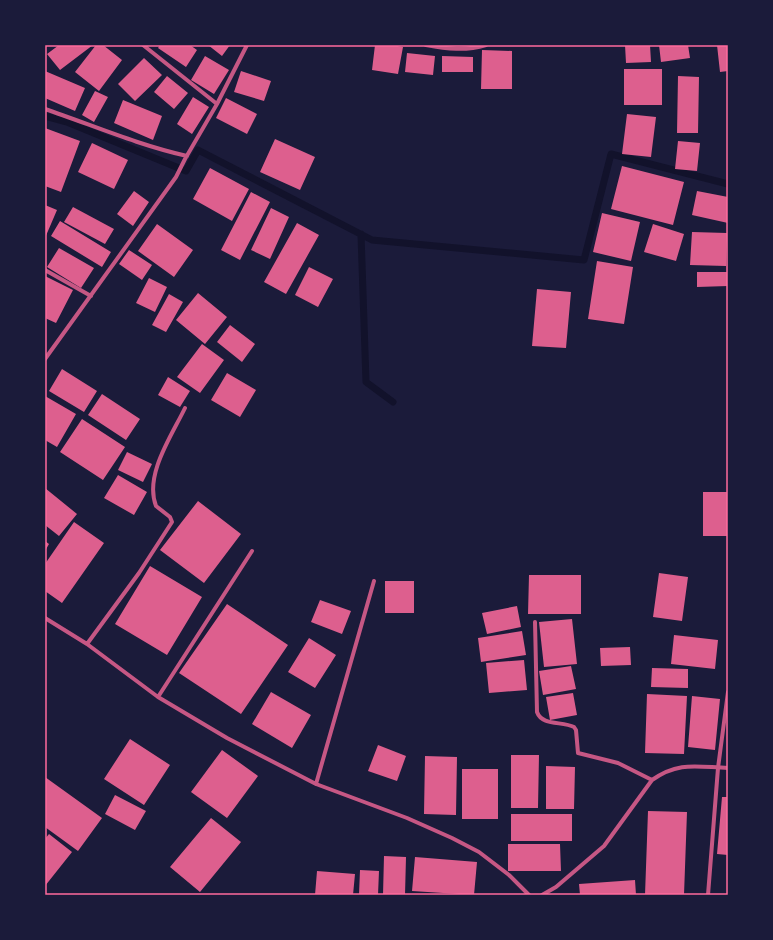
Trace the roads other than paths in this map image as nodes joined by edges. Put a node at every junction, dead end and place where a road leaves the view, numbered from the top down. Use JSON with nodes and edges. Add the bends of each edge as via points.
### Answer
{"nodes":[{"id":1,"x":144,"y":45,"type":"edge"},
{"id":2,"x":247,"y":45,"type":"edge"},
{"id":3,"x":426,"y":45,"type":"edge"},
{"id":4,"x":486,"y":45,"type":"edge"},
{"id":5,"x":217,"y":104,"type":"junction"},
{"id":6,"x":45,"y":109,"type":"edge"},
{"id":7,"x":186,"y":157,"type":"junction"},
{"id":8,"x":45,"y":270,"type":"edge"},
{"id":9,"x":91,"y":296,"type":"junction"},
{"id":10,"x":45,"y":359,"type":"edge"},
{"id":11,"x":185,"y":408,"type":"dead end"},
{"id":12,"x":252,"y":551,"type":"dead end"},
{"id":13,"x":374,"y":581,"type":"dead end"},
{"id":14,"x":45,"y":618,"type":"edge"},
{"id":15,"x":535,"y":622,"type":"dead end"},
{"id":16,"x":87,"y":644,"type":"junction"},
{"id":17,"x":728,"y":692,"type":"edge"},
{"id":18,"x":158,"y":697,"type":"junction"},
{"id":19,"x":718,"y":768,"type":"junction"},
{"id":20,"x":728,"y":768,"type":"edge"},
{"id":21,"x":652,"y":780,"type":"junction"},
{"id":22,"x":316,"y":784,"type":"junction"},
{"id":23,"x":529,"y":895,"type":"edge"},
{"id":24,"x":542,"y":895,"type":"edge"},
{"id":25,"x":708,"y":895,"type":"edge"}],
"edges":[{"from":1,"to":5,"type":"street"},
{"from":2,"to":5,"type":"street"},
{"from":3,"to":4,"type":"street","via":[[460,49]]},
{"from":5,"to":7,"type":"street"},
{"from":6,"to":7,"type":"street"},
{"from":7,"to":9,"type":"street","via":[[176,177]]},
{"from":8,"to":9,"type":"street"},
{"from":9,"to":10,"type":"street"},
{"from":11,"to":16,"type":"street","via":[[158,463],[153,488],[156,506],[170,517],[172,522],[139,573]]},
{"from":12,"to":18,"type":"street"},
{"from":13,"to":22,"type":"street"},
{"from":14,"to":16,"type":"street"},
{"from":15,"to":21,"type":"street","via":[[538,715],[544,720],[574,727],[578,753],[618,763]]},
{"from":16,"to":18,"type":"street"},
{"from":17,"to":19,"type":"street"},
{"from":18,"to":22,"type":"street","via":[[227,738]]},
{"from":19,"to":20,"type":"street"},
{"from":19,"to":21,"type":"street","via":[[673,768]]},
{"from":19,"to":25,"type":"street"},
{"from":21,"to":24,"type":"street","via":[[604,846],[556,887]]},
{"from":22,"to":23,"type":"street","via":[[407,818],[479,852],[509,875]]}]}
